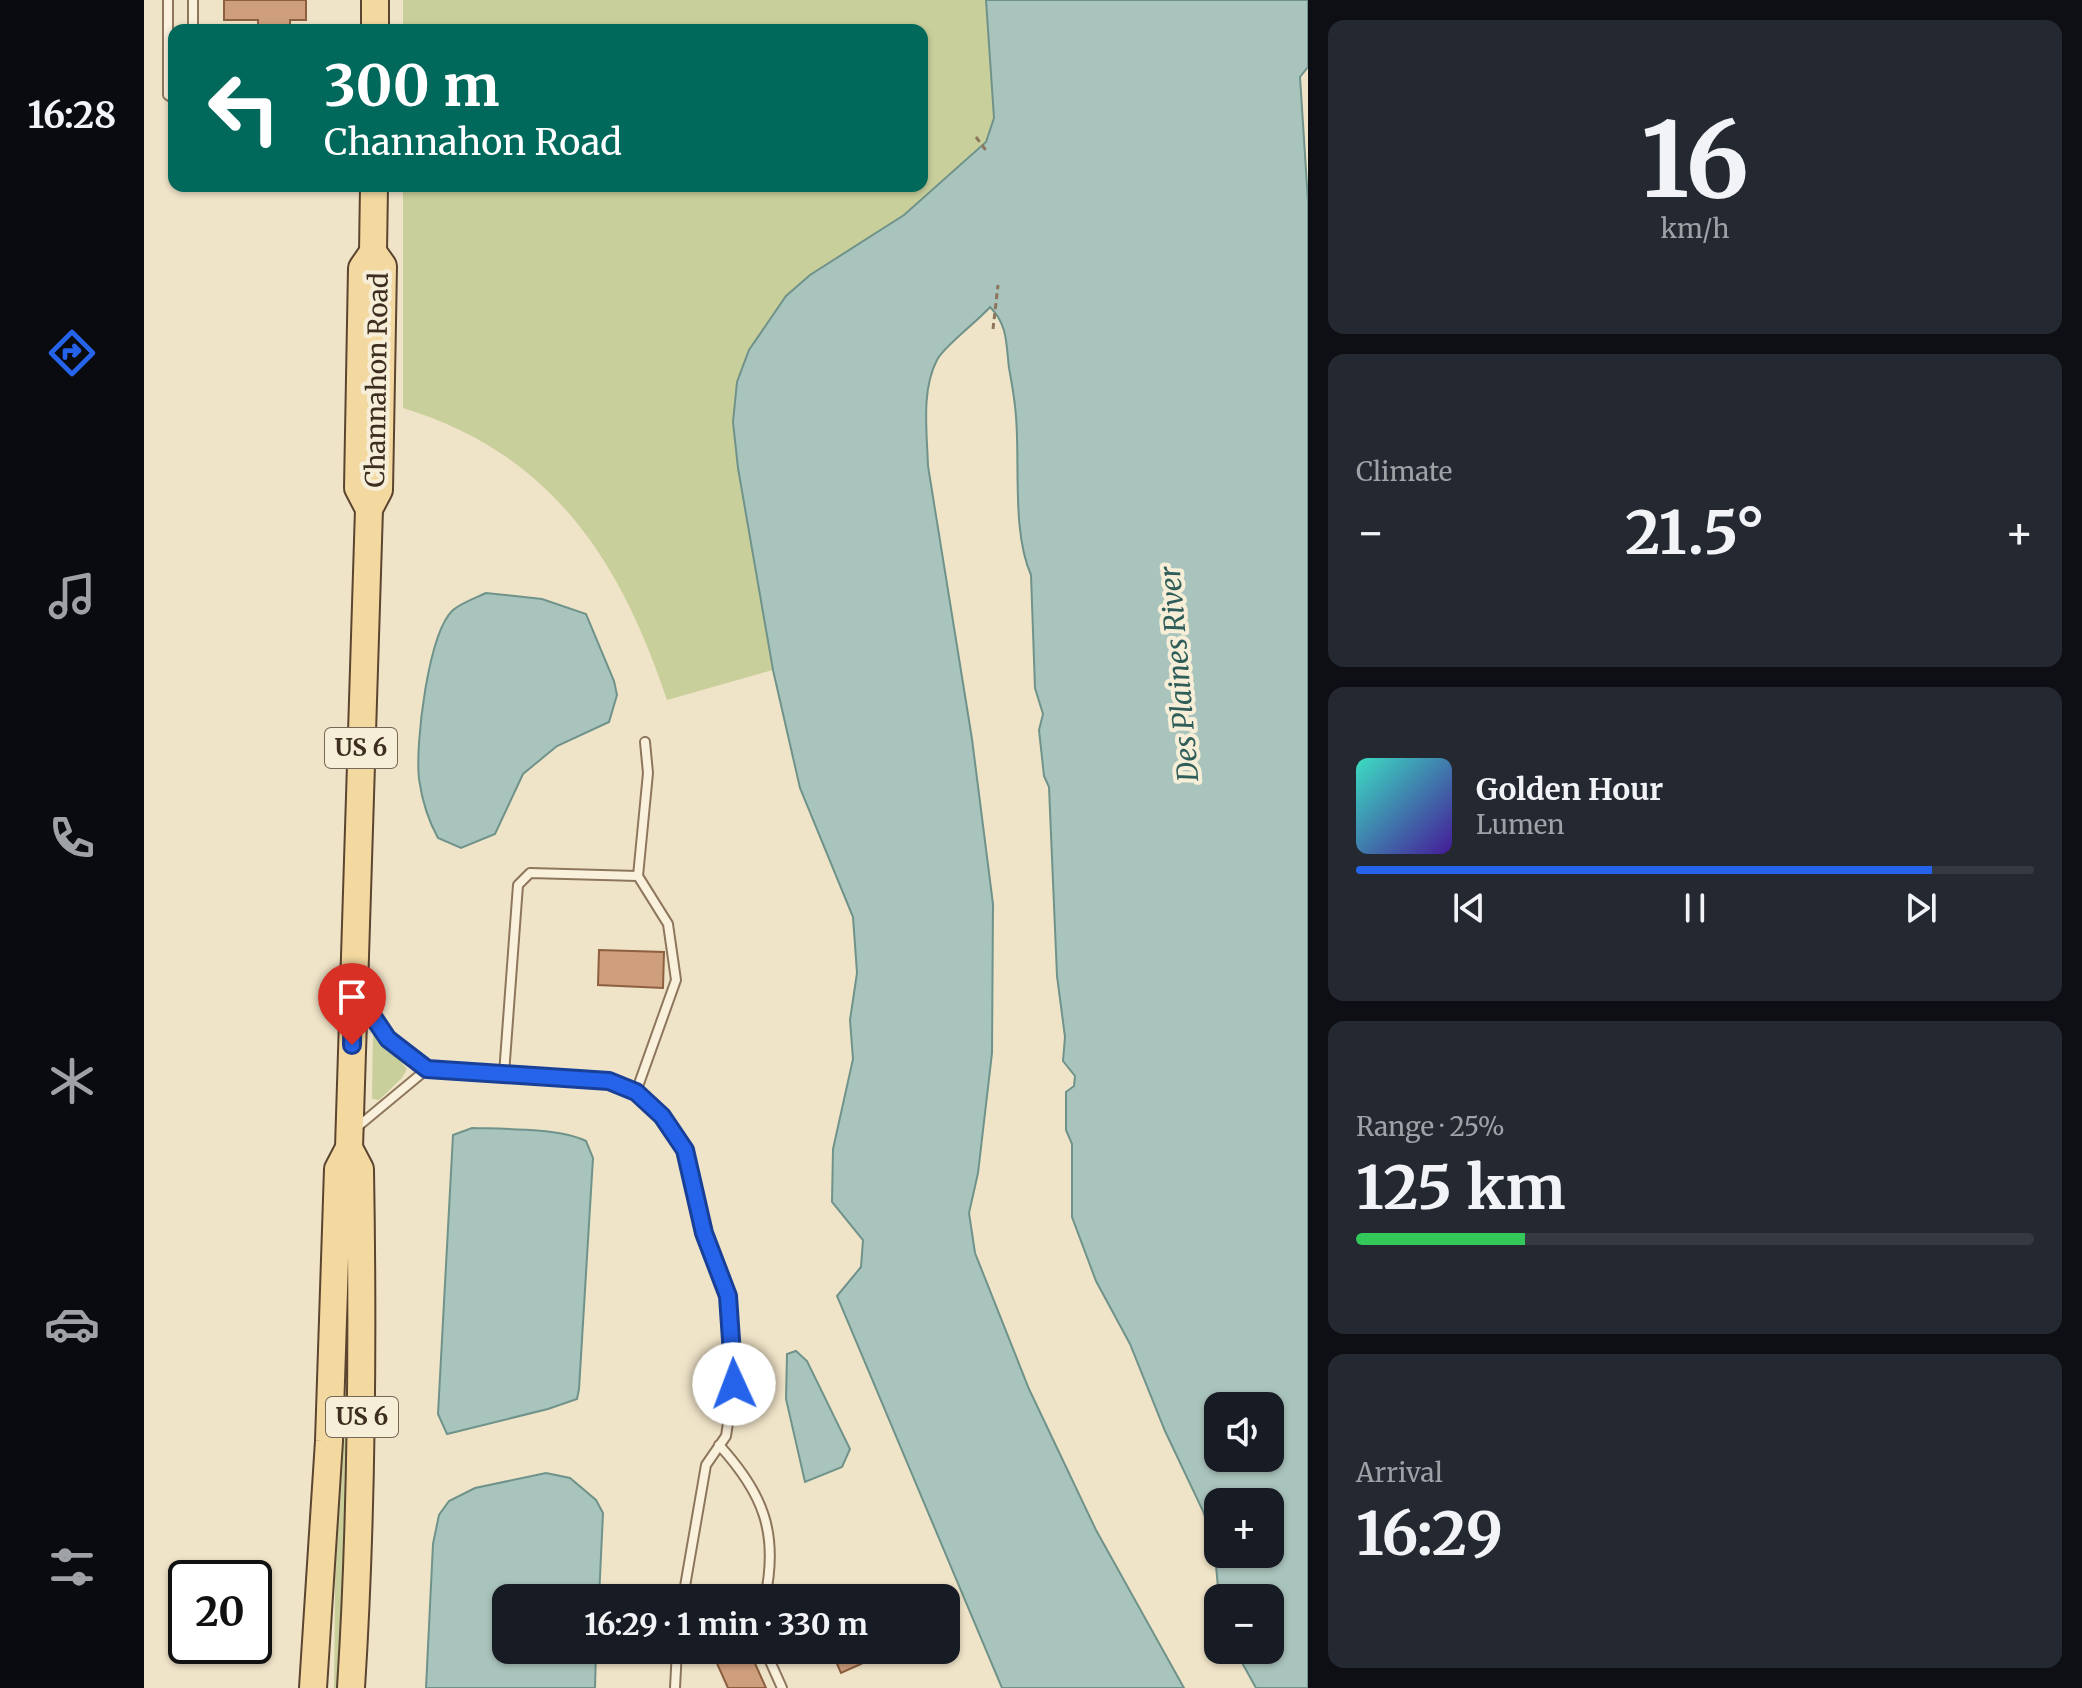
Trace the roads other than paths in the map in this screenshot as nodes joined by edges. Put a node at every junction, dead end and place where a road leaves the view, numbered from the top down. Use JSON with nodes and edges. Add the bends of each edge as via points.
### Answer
{"nodes":[{"id":1,"x":168,"y":0,"type":"edge"},
{"id":2,"x":193,"y":0,"type":"edge"},
{"id":3,"x":375,"y":0,"type":"edge"},
{"id":4,"x":168,"y":24,"type":"edge"},
{"id":5,"x":168,"y":24,"type":"edge"},
{"id":6,"x":193,"y":24,"type":"edge"},
{"id":7,"x":375,"y":24,"type":"edge"},
{"id":8,"x":168,"y":95,"type":"edge"},
{"id":9,"x":374,"y":192,"type":"edge"},
{"id":10,"x":645,"y":742,"type":"dead end"},
{"id":11,"x":638,"y":876,"type":"junction"},
{"id":12,"x":353,"y":987,"type":"junction"},
{"id":13,"x":427,"y":1069,"type":"junction"},
{"id":14,"x":504,"y":1074,"type":"junction"},
{"id":15,"x":636,"y":1092,"type":"junction"},
{"id":16,"x":349,"y":1141,"type":"junction"},
{"id":17,"x":719,"y":1445,"type":"junction"},
{"id":18,"x":685,"y":1584,"type":"edge"},
{"id":19,"x":768,"y":1584,"type":"edge"},
{"id":20,"x":676,"y":1664,"type":"edge"},
{"id":21,"x":771,"y":1664,"type":"edge"},
{"id":22,"x":313,"y":1688,"type":"edge"},
{"id":23,"x":351,"y":1688,"type":"edge"},
{"id":24,"x":675,"y":1688,"type":"edge"},
{"id":25,"x":782,"y":1688,"type":"edge"}],
"edges":[{"from":1,"to":5,"type":"lane"},
{"from":2,"to":6,"type":"lane"},
{"from":3,"to":7,"type":"main road"},
{"from":4,"to":8,"type":"lane"},
{"from":9,"to":12,"type":"main road","name":"Channahon Road","number":"US 6","via":[[373,252],[383,266],[379,490],[369,509]]},
{"from":10,"to":11,"type":"lane","via":[[648,773]]},
{"from":11,"to":14,"type":"lane","via":[[530,873],[518,885]]},
{"from":11,"to":15,"type":"lane","via":[[668,924],[676,980]]},
{"from":12,"to":13,"type":"lane","via":[[388,1039]]},
{"from":12,"to":16,"type":"main road","name":"Channahon Road","number":"US 6"},
{"from":13,"to":14,"type":"lane"},
{"from":13,"to":16,"type":"lane"},
{"from":14,"to":15,"type":"lane","via":[[609,1081]]},
{"from":15,"to":17,"type":"lane","via":[[662,1116],[685,1150],[704,1233],[728,1296],[734,1384],[726,1436]]},
{"from":16,"to":22,"type":"main road","name":"Channahon Road","number":"US 6","via":[[338,1169],[329,1441]]},
{"from":16,"to":23,"type":"main road","name":"Channahon Road","number":"US 6","via":[[360,1169],[362,1395]]},
{"from":17,"to":18,"type":"lane","via":[[706,1465]]},
{"from":17,"to":19,"type":"lane","via":[[746,1475],[769,1527],[773,1557]]},
{"from":20,"to":24,"type":"lane"},
{"from":21,"to":25,"type":"lane"}]}
